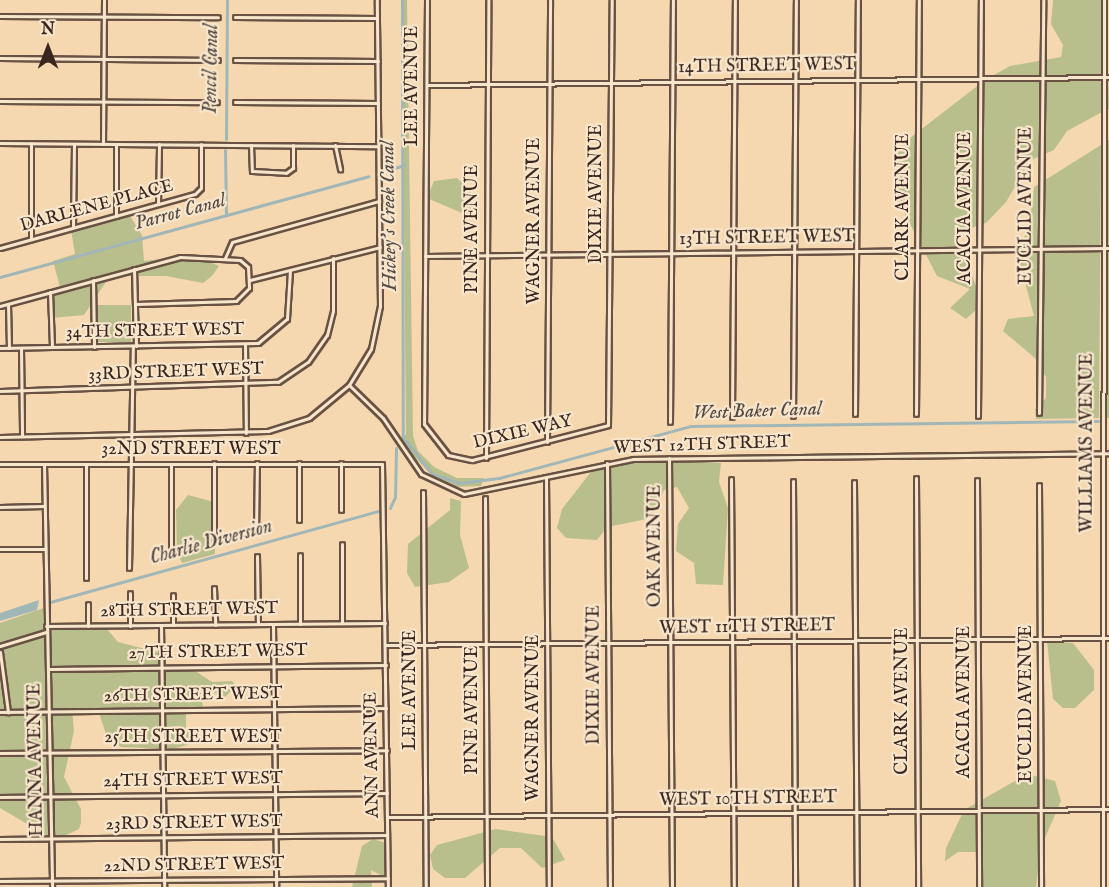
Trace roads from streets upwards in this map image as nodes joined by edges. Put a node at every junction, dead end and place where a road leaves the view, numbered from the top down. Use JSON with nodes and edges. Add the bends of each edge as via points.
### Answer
{"nodes":[{"id":1,"x":104,"y":0,"type":"edge"},
{"id":2,"x":377,"y":0,"type":"edge"},
{"id":3,"x":427,"y":0,"type":"edge"},
{"id":4,"x":488,"y":0,"type":"edge"},
{"id":5,"x":550,"y":0,"type":"edge"},
{"id":6,"x":612,"y":0,"type":"edge"},
{"id":7,"x":673,"y":0,"type":"edge"},
{"id":8,"x":735,"y":0,"type":"edge"},
{"id":9,"x":796,"y":0,"type":"edge"},
{"id":10,"x":858,"y":0,"type":"edge"},
{"id":11,"x":920,"y":0,"type":"edge"},
{"id":12,"x":981,"y":0,"type":"edge"},
{"id":13,"x":1043,"y":0,"type":"edge"},
{"id":14,"x":1104,"y":0,"type":"edge"},
{"id":15,"x":0,"y":16,"type":"edge"},
{"id":16,"x":104,"y":16,"type":"junction"},
{"id":17,"x":218,"y":17,"type":"dead end"},
{"id":18,"x":235,"y":17,"type":"dead end"},
{"id":19,"x":377,"y":18,"type":"junction"},
{"id":20,"x":0,"y":58,"type":"edge"},
{"id":21,"x":104,"y":59,"type":"junction"},
{"id":22,"x":218,"y":60,"type":"dead end"},
{"id":23,"x":235,"y":60,"type":"dead end"},
{"id":24,"x":378,"y":61,"type":"junction"},
{"id":25,"x":1109,"y":76,"type":"edge"},
{"id":26,"x":1103,"y":77,"type":"junction"},
{"id":27,"x":980,"y":78,"type":"junction"},
{"id":28,"x":1042,"y":78,"type":"junction"},
{"id":29,"x":919,"y":79,"type":"junction"},
{"id":30,"x":796,"y":80,"type":"junction"},
{"id":31,"x":857,"y":80,"type":"junction"},
{"id":32,"x":734,"y":81,"type":"junction"},
{"id":33,"x":673,"y":82,"type":"junction"},
{"id":34,"x":549,"y":83,"type":"junction"},
{"id":35,"x":611,"y":83,"type":"junction"},
{"id":36,"x":488,"y":84,"type":"junction"},
{"id":37,"x":426,"y":85,"type":"junction"},
{"id":38,"x":0,"y":101,"type":"edge"},
{"id":39,"x":104,"y":101,"type":"junction"},
{"id":40,"x":217,"y":102,"type":"dead end"},
{"id":41,"x":235,"y":102,"type":"dead end"},
{"id":42,"x":378,"y":103,"type":"junction"},
{"id":43,"x":0,"y":143,"type":"edge"},
{"id":44,"x":31,"y":143,"type":"junction"},
{"id":45,"x":74,"y":144,"type":"junction"},
{"id":46,"x":103,"y":144,"type":"junction"},
{"id":47,"x":116,"y":144,"type":"junction"},
{"id":48,"x":159,"y":144,"type":"junction"},
{"id":49,"x":201,"y":144,"type":"junction"},
{"id":50,"x":250,"y":145,"type":"junction"},
{"id":51,"x":293,"y":145,"type":"junction"},
{"id":52,"x":335,"y":146,"type":"junction"},
{"id":53,"x":378,"y":146,"type":"junction"},
{"id":54,"x":340,"y":169,"type":"dead end"},
{"id":55,"x":379,"y":201,"type":"junction"},
{"id":56,"x":158,"y":204,"type":"junction"},
{"id":57,"x":116,"y":216,"type":"junction"},
{"id":58,"x":74,"y":227,"type":"junction"},
{"id":59,"x":31,"y":240,"type":"junction"},
{"id":60,"x":380,"y":247,"type":"junction"},
{"id":61,"x":0,"y":248,"type":"edge"},
{"id":62,"x":1102,"y":248,"type":"junction"},
{"id":63,"x":1109,"y":248,"type":"edge"},
{"id":64,"x":1041,"y":249,"type":"junction"},
{"id":65,"x":979,"y":250,"type":"junction"},
{"id":66,"x":856,"y":251,"type":"junction"},
{"id":67,"x":917,"y":251,"type":"junction"},
{"id":68,"x":794,"y":252,"type":"junction"},
{"id":69,"x":733,"y":253,"type":"junction"},
{"id":70,"x":610,"y":254,"type":"junction"},
{"id":71,"x":671,"y":254,"type":"junction"},
{"id":72,"x":548,"y":255,"type":"junction"},
{"id":73,"x":425,"y":256,"type":"junction"},
{"id":74,"x":486,"y":256,"type":"junction"},
{"id":75,"x":225,"y":258,"type":"junction"},
{"id":76,"x":333,"y":258,"type":"junction"},
{"id":77,"x":134,"y":269,"type":"junction"},
{"id":78,"x":290,"y":270,"type":"junction"},
{"id":79,"x":93,"y":280,"type":"junction"},
{"id":80,"x":250,"y":280,"type":"junction"},
{"id":81,"x":50,"y":292,"type":"junction"},
{"id":82,"x":8,"y":304,"type":"junction"},
{"id":83,"x":136,"y":304,"type":"junction"},
{"id":84,"x":0,"y":306,"type":"edge"},
{"id":85,"x":245,"y":344,"type":"junction"},
{"id":86,"x":135,"y":346,"type":"junction"},
{"id":87,"x":52,"y":347,"type":"junction"},
{"id":88,"x":94,"y":347,"type":"junction"},
{"id":89,"x":0,"y":348,"type":"edge"},
{"id":90,"x":9,"y":348,"type":"junction"},
{"id":91,"x":21,"y":348,"type":"junction"},
{"id":92,"x":349,"y":385,"type":"junction"},
{"id":93,"x":246,"y":387,"type":"junction"},
{"id":94,"x":134,"y":389,"type":"junction"},
{"id":95,"x":0,"y":391,"type":"edge"},
{"id":96,"x":21,"y":391,"type":"junction"},
{"id":97,"x":1039,"y":413,"type":"dead end"},
{"id":98,"x":855,"y":414,"type":"dead end"},
{"id":99,"x":916,"y":414,"type":"dead end"},
{"id":100,"x":793,"y":416,"type":"dead end"},
{"id":101,"x":978,"y":416,"type":"dead end"},
{"id":102,"x":732,"y":417,"type":"dead end"},
{"id":103,"x":670,"y":422,"type":"dead end"},
{"id":104,"x":424,"y":424,"type":"joint"},
{"id":105,"x":608,"y":425,"type":"joint"},
{"id":106,"x":246,"y":433,"type":"junction"},
{"id":107,"x":134,"y":435,"type":"junction"},
{"id":108,"x":0,"y":437,"type":"edge"},
{"id":109,"x":22,"y":437,"type":"junction"},
{"id":110,"x":547,"y":442,"type":"junction"},
{"id":111,"x":1101,"y":453,"type":"junction"},
{"id":112,"x":1109,"y":453,"type":"edge"},
{"id":113,"x":486,"y":458,"type":"junction"},
{"id":114,"x":669,"y":458,"type":"junction"},
{"id":115,"x":607,"y":462,"type":"junction"},
{"id":116,"x":256,"y":463,"type":"junction"},
{"id":117,"x":298,"y":463,"type":"junction"},
{"id":118,"x":341,"y":463,"type":"junction"},
{"id":119,"x":0,"y":464,"type":"edge"},
{"id":120,"x":44,"y":464,"type":"junction"},
{"id":121,"x":86,"y":464,"type":"junction"},
{"id":122,"x":129,"y":464,"type":"junction"},
{"id":123,"x":171,"y":464,"type":"junction"},
{"id":124,"x":214,"y":464,"type":"junction"},
{"id":125,"x":382,"y":464,"type":"joint"},
{"id":126,"x":546,"y":477,"type":"junction"},
{"id":127,"x":731,"y":478,"type":"dead end"},
{"id":128,"x":916,"y":478,"type":"dead end"},
{"id":129,"x":977,"y":480,"type":"dead end"},
{"id":130,"x":793,"y":481,"type":"dead end"},
{"id":131,"x":854,"y":482,"type":"dead end"},
{"id":132,"x":1039,"y":485,"type":"dead end"},
{"id":133,"x":423,"y":492,"type":"dead end"},
{"id":134,"x":485,"y":498,"type":"dead end"},
{"id":135,"x":44,"y":506,"type":"junction"},
{"id":136,"x":0,"y":507,"type":"edge"},
{"id":137,"x":341,"y":510,"type":"dead end"},
{"id":138,"x":299,"y":520,"type":"dead end"},
{"id":139,"x":256,"y":532,"type":"dead end"},
{"id":140,"x":214,"y":542,"type":"dead end"},
{"id":141,"x":342,"y":544,"type":"dead end"},
{"id":142,"x":0,"y":549,"type":"edge"},
{"id":143,"x":45,"y":549,"type":"junction"},
{"id":144,"x":171,"y":554,"type":"dead end"},
{"id":145,"x":300,"y":555,"type":"dead end"},
{"id":146,"x":257,"y":556,"type":"dead end"},
{"id":147,"x":129,"y":568,"type":"dead end"},
{"id":148,"x":86,"y":578,"type":"dead end"},
{"id":149,"x":214,"y":588,"type":"dead end"},
{"id":150,"x":130,"y":593,"type":"dead end"},
{"id":151,"x":173,"y":596,"type":"dead end"},
{"id":152,"x":88,"y":604,"type":"dead end"},
{"id":153,"x":342,"y":623,"type":"junction"},
{"id":154,"x":386,"y":623,"type":"junction"},
{"id":155,"x":258,"y":624,"type":"junction"},
{"id":156,"x":273,"y":624,"type":"junction"},
{"id":157,"x":300,"y":624,"type":"junction"},
{"id":158,"x":161,"y":625,"type":"junction"},
{"id":159,"x":173,"y":625,"type":"junction"},
{"id":160,"x":215,"y":625,"type":"junction"},
{"id":161,"x":88,"y":626,"type":"junction"},
{"id":162,"x":130,"y":626,"type":"junction"},
{"id":163,"x":46,"y":627,"type":"junction"},
{"id":164,"x":46,"y":633,"type":"junction"},
{"id":165,"x":1101,"y":638,"type":"junction"},
{"id":166,"x":1109,"y":638,"type":"edge"},
{"id":167,"x":978,"y":639,"type":"junction"},
{"id":168,"x":1040,"y":639,"type":"junction"},
{"id":169,"x":855,"y":640,"type":"junction"},
{"id":170,"x":917,"y":640,"type":"junction"},
{"id":171,"x":794,"y":641,"type":"junction"},
{"id":172,"x":670,"y":642,"type":"junction"},
{"id":173,"x":732,"y":642,"type":"junction"},
{"id":174,"x":608,"y":643,"type":"junction"},
{"id":175,"x":486,"y":644,"type":"junction"},
{"id":176,"x":547,"y":644,"type":"junction"},
{"id":177,"x":386,"y":645,"type":"junction"},
{"id":178,"x":424,"y":645,"type":"junction"},
{"id":179,"x":0,"y":646,"type":"edge"},
{"id":180,"x":0,"y":652,"type":"edge"},
{"id":181,"x":386,"y":665,"type":"junction"},
{"id":182,"x":274,"y":667,"type":"junction"},
{"id":183,"x":162,"y":668,"type":"junction"},
{"id":184,"x":50,"y":669,"type":"junction"},
{"id":185,"x":386,"y":708,"type":"junction"},
{"id":186,"x":274,"y":709,"type":"junction"},
{"id":187,"x":162,"y":710,"type":"junction"},
{"id":188,"x":50,"y":711,"type":"junction"},
{"id":189,"x":0,"y":712,"type":"edge"},
{"id":190,"x":8,"y":712,"type":"junction"},
{"id":191,"x":387,"y":750,"type":"junction"},
{"id":192,"x":274,"y":751,"type":"junction"},
{"id":193,"x":163,"y":752,"type":"junction"},
{"id":194,"x":0,"y":753,"type":"edge"},
{"id":195,"x":51,"y":753,"type":"junction"},
{"id":196,"x":387,"y":793,"type":"junction"},
{"id":197,"x":275,"y":794,"type":"junction"},
{"id":198,"x":163,"y":795,"type":"junction"},
{"id":199,"x":0,"y":796,"type":"edge"},
{"id":200,"x":51,"y":796,"type":"junction"},
{"id":201,"x":1109,"y":809,"type":"edge"},
{"id":202,"x":1041,"y":810,"type":"junction"},
{"id":203,"x":1102,"y":810,"type":"junction"},
{"id":204,"x":918,"y":811,"type":"junction"},
{"id":205,"x":979,"y":811,"type":"junction"},
{"id":206,"x":856,"y":812,"type":"junction"},
{"id":207,"x":733,"y":813,"type":"junction"},
{"id":208,"x":795,"y":813,"type":"junction"},
{"id":209,"x":671,"y":814,"type":"junction"},
{"id":210,"x":548,"y":815,"type":"junction"},
{"id":211,"x":609,"y":815,"type":"junction"},
{"id":212,"x":425,"y":816,"type":"junction"},
{"id":213,"x":487,"y":816,"type":"junction"},
{"id":214,"x":387,"y":817,"type":"junction"},
{"id":215,"x":387,"y":835,"type":"junction"},
{"id":216,"x":275,"y":836,"type":"junction"},
{"id":217,"x":164,"y":837,"type":"junction"},
{"id":218,"x":51,"y":838,"type":"junction"},
{"id":219,"x":0,"y":839,"type":"edge"},
{"id":220,"x":388,"y":878,"type":"junction"},
{"id":221,"x":276,"y":879,"type":"junction"},
{"id":222,"x":164,"y":880,"type":"junction"},
{"id":223,"x":0,"y":881,"type":"edge"},
{"id":224,"x":52,"y":881,"type":"junction"},
{"id":225,"x":52,"y":887,"type":"edge"},
{"id":226,"x":164,"y":887,"type":"edge"},
{"id":227,"x":276,"y":887,"type":"edge"},
{"id":228,"x":388,"y":887,"type":"edge"},
{"id":229,"x":426,"y":887,"type":"edge"},
{"id":230,"x":487,"y":887,"type":"edge"},
{"id":231,"x":549,"y":887,"type":"edge"},
{"id":232,"x":610,"y":887,"type":"edge"},
{"id":233,"x":672,"y":887,"type":"edge"},
{"id":234,"x":734,"y":887,"type":"edge"},
{"id":235,"x":795,"y":887,"type":"edge"},
{"id":236,"x":857,"y":887,"type":"edge"},
{"id":237,"x":918,"y":887,"type":"edge"},
{"id":238,"x":979,"y":887,"type":"edge"},
{"id":239,"x":1041,"y":887,"type":"edge"},
{"id":240,"x":1103,"y":887,"type":"edge"}],
"edges":[{"from":1,"to":16,"type":"street"},
{"from":2,"to":19,"type":"street"},
{"from":3,"to":37,"type":"street","name":"LEE AVENUE"},
{"from":4,"to":36,"type":"street","name":"PINE AVENUE"},
{"from":5,"to":34,"type":"street","name":"WAGNER AVENUE"},
{"from":6,"to":35,"type":"street","name":"DIXIE AVENUE"},
{"from":7,"to":33,"type":"street"},
{"from":8,"to":32,"type":"street"},
{"from":9,"to":30,"type":"street"},
{"from":10,"to":31,"type":"street"},
{"from":11,"to":29,"type":"street","name":"CLARK AVENUE"},
{"from":12,"to":27,"type":"street","name":"ACACIA AVENUE"},
{"from":13,"to":28,"type":"street","name":"EUCLID AVENUE"},
{"from":14,"to":26,"type":"street","name":"WILLIAMS AVENUE"},
{"from":15,"to":16,"type":"street"},
{"from":16,"to":17,"type":"street"},
{"from":16,"to":21,"type":"street"},
{"from":18,"to":19,"type":"street"},
{"from":19,"to":24,"type":"street"},
{"from":20,"to":21,"type":"street"},
{"from":21,"to":22,"type":"street"},
{"from":21,"to":39,"type":"street"},
{"from":23,"to":24,"type":"street"},
{"from":24,"to":42,"type":"street"},
{"from":25,"to":26,"type":"street","name":"14TH STREET WEST"},
{"from":26,"to":28,"type":"street","name":"14TH STREET WEST"},
{"from":26,"to":62,"type":"street","name":"WILLIAMS AVENUE"},
{"from":27,"to":28,"type":"street","name":"14TH STREET WEST"},
{"from":27,"to":29,"type":"street","name":"14TH STREET WEST"},
{"from":27,"to":65,"type":"street","name":"ACACIA AVENUE"},
{"from":28,"to":64,"type":"street","name":"EUCLID AVENUE"},
{"from":29,"to":31,"type":"street","name":"14TH STREET WEST"},
{"from":29,"to":67,"type":"street","name":"CLARK AVENUE"},
{"from":30,"to":31,"type":"street","name":"14TH STREET WEST"},
{"from":30,"to":32,"type":"street","name":"14TH STREET WEST"},
{"from":30,"to":68,"type":"street"},
{"from":31,"to":66,"type":"street"},
{"from":32,"to":33,"type":"street","name":"14TH STREET WEST"},
{"from":32,"to":69,"type":"street"},
{"from":33,"to":35,"type":"street","name":"14TH STREET WEST"},
{"from":33,"to":71,"type":"street"},
{"from":34,"to":35,"type":"street","name":"14TH STREET WEST"},
{"from":34,"to":36,"type":"street","name":"14TH STREET WEST"},
{"from":34,"to":72,"type":"street","name":"WAGNER AVENUE"},
{"from":35,"to":70,"type":"street","name":"DIXIE AVENUE"},
{"from":36,"to":37,"type":"street","name":"14TH STREET WEST"},
{"from":36,"to":74,"type":"street","name":"PINE AVENUE"},
{"from":37,"to":73,"type":"street","name":"LEE AVENUE"},
{"from":38,"to":39,"type":"street"},
{"from":39,"to":40,"type":"street"},
{"from":39,"to":46,"type":"street"},
{"from":41,"to":42,"type":"street"},
{"from":42,"to":53,"type":"street"},
{"from":43,"to":44,"type":"street"},
{"from":44,"to":45,"type":"street"},
{"from":44,"to":59,"type":"street"},
{"from":45,"to":46,"type":"street"},
{"from":45,"to":58,"type":"street"},
{"from":46,"to":47,"type":"street"},
{"from":47,"to":48,"type":"street"},
{"from":47,"to":57,"type":"street"},
{"from":48,"to":49,"type":"street"},
{"from":48,"to":56,"type":"street"},
{"from":49,"to":50,"type":"street"},
{"from":49,"to":56,"type":"street","name":"DARLENE PLACE","via":[[200,191]]},
{"from":50,"to":51,"type":"street"},
{"from":50,"to":51,"type":"street","via":[[252,171],[286,173],[293,168]]},
{"from":51,"to":52,"type":"street"},
{"from":52,"to":53,"type":"street"},
{"from":52,"to":54,"type":"street"},
{"from":53,"to":55,"type":"street"},
{"from":55,"to":60,"type":"street"},
{"from":55,"to":75,"type":"street","via":[[232,242]]},
{"from":56,"to":57,"type":"street","name":"DARLENE PLACE"},
{"from":57,"to":58,"type":"street","name":"DARLENE PLACE"},
{"from":58,"to":59,"type":"street","name":"DARLENE PLACE"},
{"from":59,"to":61,"type":"street","name":"DARLENE PLACE"},
{"from":60,"to":76,"type":"street"},
{"from":60,"to":92,"type":"street","via":[[377,326]]},
{"from":62,"to":63,"type":"street","name":"13TH STREET WEST"},
{"from":62,"to":64,"type":"street","name":"13TH STREET WEST"},
{"from":62,"to":111,"type":"street","name":"WILLIAMS AVENUE"},
{"from":64,"to":65,"type":"street","name":"13TH STREET WEST"},
{"from":64,"to":97,"type":"street","name":"EUCLID AVENUE"},
{"from":65,"to":67,"type":"street","name":"13TH STREET WEST"},
{"from":65,"to":101,"type":"street","name":"ACACIA AVENUE"},
{"from":66,"to":67,"type":"street","name":"13TH STREET WEST"},
{"from":66,"to":68,"type":"street","name":"13TH STREET WEST"},
{"from":66,"to":98,"type":"street"},
{"from":67,"to":99,"type":"street","name":"CLARK AVENUE"},
{"from":68,"to":69,"type":"street","name":"13TH STREET WEST"},
{"from":68,"to":100,"type":"street"},
{"from":69,"to":71,"type":"street","name":"13TH STREET WEST"},
{"from":69,"to":102,"type":"street"},
{"from":70,"to":71,"type":"street","name":"13TH STREET WEST"},
{"from":70,"to":72,"type":"street","name":"13TH STREET WEST"},
{"from":70,"to":105,"type":"street","name":"DIXIE AVENUE"},
{"from":71,"to":103,"type":"street"},
{"from":72,"to":74,"type":"street","name":"13TH STREET WEST"},
{"from":72,"to":110,"type":"street","name":"WAGNER AVENUE"},
{"from":73,"to":74,"type":"street","name":"13TH STREET WEST"},
{"from":73,"to":104,"type":"street","name":"LEE AVENUE"},
{"from":74,"to":113,"type":"street","name":"PINE AVENUE"},
{"from":75,"to":77,"type":"street","via":[[180,257]]},
{"from":75,"to":80,"type":"street","via":[[246,264]]},
{"from":76,"to":78,"type":"street"},
{"from":76,"to":93,"type":"street","name":"33RD STREET WEST","via":[[332,315],[319,349],[285,378]]},
{"from":77,"to":79,"type":"street"},
{"from":77,"to":83,"type":"street"},
{"from":78,"to":80,"type":"street"},
{"from":78,"to":85,"type":"street","name":"34TH STREET WEST","via":[[285,323],[271,338]]},
{"from":79,"to":81,"type":"street"},
{"from":79,"to":88,"type":"street"},
{"from":80,"to":83,"type":"street","via":[[246,293],[233,302]]},
{"from":81,"to":82,"type":"street"},
{"from":81,"to":87,"type":"street"},
{"from":82,"to":84,"type":"street"},
{"from":82,"to":90,"type":"street"},
{"from":83,"to":86,"type":"street"},
{"from":85,"to":86,"type":"street","name":"34TH STREET WEST"},
{"from":85,"to":93,"type":"street"},
{"from":86,"to":88,"type":"street","name":"34TH STREET WEST"},
{"from":86,"to":94,"type":"street"},
{"from":87,"to":88,"type":"street","name":"34TH STREET WEST"},
{"from":87,"to":91,"type":"street","name":"34TH STREET WEST"},
{"from":89,"to":90,"type":"street","name":"34TH STREET WEST"},
{"from":90,"to":91,"type":"street","name":"34TH STREET WEST"},
{"from":91,"to":96,"type":"street"},
{"from":92,"to":106,"type":"street","via":[[301,422]]},
{"from":92,"to":126,"type":"street","name":"WEST 12TH STREET","via":[[383,418],[416,469],[438,486],[472,494]]},
{"from":93,"to":94,"type":"street","name":"33RD STREET WEST"},
{"from":93,"to":106,"type":"street"},
{"from":94,"to":96,"type":"street","name":"33RD STREET WEST"},
{"from":94,"to":107,"type":"street"},
{"from":95,"to":96,"type":"street","name":"33RD STREET WEST"},
{"from":96,"to":109,"type":"street"},
{"from":104,"to":113,"type":"street","name":"DIXIE WAY","via":[[451,457]]},
{"from":105,"to":110,"type":"street","name":"DIXIE WAY"},
{"from":106,"to":107,"type":"street"},
{"from":107,"to":109,"type":"street"},
{"from":107,"to":122,"type":"street"},
{"from":108,"to":109,"type":"street"},
{"from":110,"to":113,"type":"street","name":"DIXIE WAY"},
{"from":111,"to":112,"type":"street","name":"WEST 12TH STREET"},
{"from":111,"to":114,"type":"street","name":"WEST 12TH STREET"},
{"from":111,"to":165,"type":"street","name":"WILLIAMS AVENUE"},
{"from":114,"to":115,"type":"street","name":"WEST 12TH STREET"},
{"from":114,"to":172,"type":"street","name":"OAK AVENUE"},
{"from":115,"to":126,"type":"street","name":"WEST 12TH STREET"},
{"from":115,"to":174,"type":"street","name":"DIXIE AVENUE"},
{"from":116,"to":117,"type":"street","name":"32ND STREET WEST"},
{"from":116,"to":124,"type":"street","name":"32ND STREET WEST"},
{"from":116,"to":139,"type":"street"},
{"from":117,"to":118,"type":"street","name":"32ND STREET WEST"},
{"from":117,"to":138,"type":"street"},
{"from":118,"to":125,"type":"street","name":"32ND STREET WEST"},
{"from":118,"to":137,"type":"street"},
{"from":119,"to":120,"type":"street","name":"32ND STREET WEST"},
{"from":120,"to":121,"type":"street","name":"32ND STREET WEST"},
{"from":120,"to":135,"type":"street"},
{"from":121,"to":122,"type":"street","name":"32ND STREET WEST"},
{"from":121,"to":148,"type":"street"},
{"from":122,"to":123,"type":"street","name":"32ND STREET WEST"},
{"from":122,"to":147,"type":"street"},
{"from":123,"to":124,"type":"street","name":"32ND STREET WEST"},
{"from":123,"to":144,"type":"street"},
{"from":124,"to":140,"type":"street"},
{"from":125,"to":154,"type":"street","name":"ANN AVENUE"},
{"from":126,"to":176,"type":"street","name":"WAGNER AVENUE"},
{"from":127,"to":173,"type":"street"},
{"from":128,"to":170,"type":"street","name":"CLARK AVENUE"},
{"from":129,"to":167,"type":"street","name":"ACACIA AVENUE"},
{"from":130,"to":171,"type":"street"},
{"from":131,"to":169,"type":"street"},
{"from":132,"to":168,"type":"street","name":"EUCLID AVENUE"},
{"from":133,"to":178,"type":"street","name":"LEE AVENUE"},
{"from":134,"to":175,"type":"street","name":"PINE AVENUE"},
{"from":135,"to":136,"type":"street"},
{"from":135,"to":143,"type":"street"},
{"from":141,"to":153,"type":"street"},
{"from":142,"to":143,"type":"street"},
{"from":143,"to":163,"type":"street"},
{"from":145,"to":157,"type":"street"},
{"from":146,"to":155,"type":"street"},
{"from":149,"to":160,"type":"street"},
{"from":150,"to":162,"type":"street"},
{"from":151,"to":159,"type":"street"},
{"from":152,"to":161,"type":"street"},
{"from":153,"to":154,"type":"street","name":"28TH STREET WEST"},
{"from":153,"to":157,"type":"street","name":"28TH STREET WEST"},
{"from":154,"to":177,"type":"street","name":"ANN AVENUE"},
{"from":155,"to":156,"type":"street","name":"28TH STREET WEST"},
{"from":155,"to":160,"type":"street","name":"28TH STREET WEST"},
{"from":156,"to":157,"type":"street","name":"28TH STREET WEST"},
{"from":156,"to":182,"type":"street"},
{"from":158,"to":159,"type":"street","name":"28TH STREET WEST"},
{"from":158,"to":162,"type":"street","name":"28TH STREET WEST"},
{"from":158,"to":183,"type":"street"},
{"from":159,"to":160,"type":"street","name":"28TH STREET WEST"},
{"from":161,"to":162,"type":"street","name":"28TH STREET WEST"},
{"from":161,"to":163,"type":"street","name":"28TH STREET WEST"},
{"from":163,"to":164,"type":"street"},
{"from":164,"to":179,"type":"street"},
{"from":164,"to":184,"type":"street","name":"HANNA AVENUE"},
{"from":165,"to":166,"type":"street","name":"WEST 11TH STREET"},
{"from":165,"to":168,"type":"street","name":"WEST 11TH STREET"},
{"from":165,"to":203,"type":"street","name":"WILLIAMS AVENUE"},
{"from":167,"to":168,"type":"street","name":"WEST 11TH STREET"},
{"from":167,"to":170,"type":"street","name":"WEST 11TH STREET"},
{"from":167,"to":205,"type":"street","name":"ACACIA AVENUE"},
{"from":168,"to":202,"type":"street","name":"EUCLID AVENUE"},
{"from":169,"to":170,"type":"street","name":"WEST 11TH STREET"},
{"from":169,"to":171,"type":"street","name":"WEST 11TH STREET"},
{"from":169,"to":206,"type":"street"},
{"from":170,"to":204,"type":"street","name":"CLARK AVENUE"},
{"from":171,"to":173,"type":"street","name":"WEST 11TH STREET"},
{"from":171,"to":208,"type":"street"},
{"from":172,"to":173,"type":"street","name":"WEST 11TH STREET"},
{"from":172,"to":174,"type":"street","name":"WEST 11TH STREET"},
{"from":172,"to":209,"type":"street","name":"OAK AVENUE"},
{"from":173,"to":207,"type":"street"},
{"from":174,"to":176,"type":"street","name":"WEST 11TH STREET"},
{"from":174,"to":211,"type":"street","name":"DIXIE AVENUE"},
{"from":175,"to":176,"type":"street","name":"WEST 11TH STREET"},
{"from":175,"to":178,"type":"street","name":"WEST 11TH STREET"},
{"from":175,"to":213,"type":"street","name":"PINE AVENUE"},
{"from":176,"to":210,"type":"street","name":"WAGNER AVENUE"},
{"from":177,"to":178,"type":"street","name":"WEST 11TH STREET"},
{"from":177,"to":181,"type":"street","name":"ANN AVENUE"},
{"from":178,"to":212,"type":"street","name":"LEE AVENUE"},
{"from":180,"to":190,"type":"street"},
{"from":181,"to":182,"type":"street","name":"27TH STREET WEST"},
{"from":181,"to":185,"type":"street","name":"ANN AVENUE"},
{"from":182,"to":183,"type":"street","name":"27TH STREET WEST"},
{"from":182,"to":186,"type":"street"},
{"from":183,"to":184,"type":"street","name":"27TH STREET WEST"},
{"from":183,"to":187,"type":"street"},
{"from":184,"to":188,"type":"street","name":"HANNA AVENUE"},
{"from":185,"to":186,"type":"street","name":"26TH STREET WEST"},
{"from":185,"to":191,"type":"street","name":"ANN AVENUE"},
{"from":186,"to":187,"type":"street","name":"26TH STREET WEST"},
{"from":186,"to":192,"type":"street"},
{"from":187,"to":188,"type":"street","name":"26TH STREET WEST"},
{"from":187,"to":193,"type":"street"},
{"from":188,"to":190,"type":"street","name":"26TH STREET WEST"},
{"from":188,"to":195,"type":"street","name":"HANNA AVENUE"},
{"from":189,"to":190,"type":"street","name":"26TH STREET WEST"},
{"from":191,"to":192,"type":"street","name":"25TH STREET WEST"},
{"from":191,"to":196,"type":"street","name":"ANN AVENUE"},
{"from":192,"to":193,"type":"street","name":"25TH STREET WEST"},
{"from":192,"to":197,"type":"street"},
{"from":193,"to":195,"type":"street","name":"25TH STREET WEST"},
{"from":193,"to":198,"type":"street"},
{"from":194,"to":195,"type":"street","name":"25TH STREET WEST"},
{"from":195,"to":200,"type":"street","name":"HANNA AVENUE"},
{"from":196,"to":197,"type":"street","name":"24TH STREET WEST"},
{"from":196,"to":214,"type":"street","name":"ANN AVENUE"},
{"from":197,"to":198,"type":"street","name":"24TH STREET WEST"},
{"from":197,"to":216,"type":"street"},
{"from":198,"to":200,"type":"street","name":"24TH STREET WEST"},
{"from":198,"to":217,"type":"street"},
{"from":199,"to":200,"type":"street","name":"24TH STREET WEST"},
{"from":200,"to":218,"type":"street","name":"HANNA AVENUE"},
{"from":201,"to":203,"type":"street","name":"WEST 10TH STREET"},
{"from":202,"to":203,"type":"street","name":"WEST 10TH STREET"},
{"from":202,"to":205,"type":"street","name":"WEST 10TH STREET"},
{"from":202,"to":239,"type":"street","name":"EUCLID AVENUE"},
{"from":203,"to":240,"type":"street","name":"WILLIAMS AVENUE"},
{"from":204,"to":205,"type":"street","name":"WEST 10TH STREET"},
{"from":204,"to":206,"type":"street","name":"WEST 10TH STREET"},
{"from":204,"to":237,"type":"street","name":"CLARK AVENUE"},
{"from":205,"to":238,"type":"street","name":"ACACIA AVENUE"},
{"from":206,"to":208,"type":"street","name":"WEST 10TH STREET"},
{"from":206,"to":236,"type":"street"},
{"from":207,"to":208,"type":"street","name":"WEST 10TH STREET"},
{"from":207,"to":209,"type":"street","name":"WEST 10TH STREET"},
{"from":207,"to":234,"type":"street"},
{"from":208,"to":235,"type":"street"},
{"from":209,"to":211,"type":"street","name":"WEST 10TH STREET"},
{"from":209,"to":233,"type":"street","name":"OAK AVENUE"},
{"from":210,"to":211,"type":"street","name":"WEST 10TH STREET"},
{"from":210,"to":213,"type":"street","name":"WEST 10TH STREET"},
{"from":210,"to":231,"type":"street","name":"WAGNER AVENUE"},
{"from":211,"to":232,"type":"street","name":"DIXIE AVENUE"},
{"from":212,"to":213,"type":"street","name":"WEST 10TH STREET"},
{"from":212,"to":214,"type":"street","name":"WEST 10TH STREET"},
{"from":212,"to":229,"type":"street","name":"LEE AVENUE"},
{"from":213,"to":230,"type":"street","name":"PINE AVENUE"},
{"from":214,"to":215,"type":"street","name":"ANN AVENUE"},
{"from":215,"to":216,"type":"street","name":"23RD STREET WEST"},
{"from":215,"to":220,"type":"street","name":"ANN AVENUE"},
{"from":216,"to":217,"type":"street","name":"23RD STREET WEST"},
{"from":216,"to":221,"type":"street"},
{"from":217,"to":218,"type":"street","name":"23RD STREET WEST"},
{"from":217,"to":222,"type":"street"},
{"from":218,"to":219,"type":"street","name":"23RD STREET WEST"},
{"from":218,"to":224,"type":"street","name":"HANNA AVENUE"},
{"from":220,"to":221,"type":"street","name":"22ND STREET WEST"},
{"from":220,"to":228,"type":"street","name":"ANN AVENUE"},
{"from":221,"to":222,"type":"street","name":"22ND STREET WEST"},
{"from":221,"to":227,"type":"street"},
{"from":222,"to":224,"type":"street","name":"22ND STREET WEST"},
{"from":222,"to":226,"type":"street"},
{"from":223,"to":224,"type":"street","name":"22ND STREET WEST"},
{"from":224,"to":225,"type":"street","name":"HANNA AVENUE"}]}
